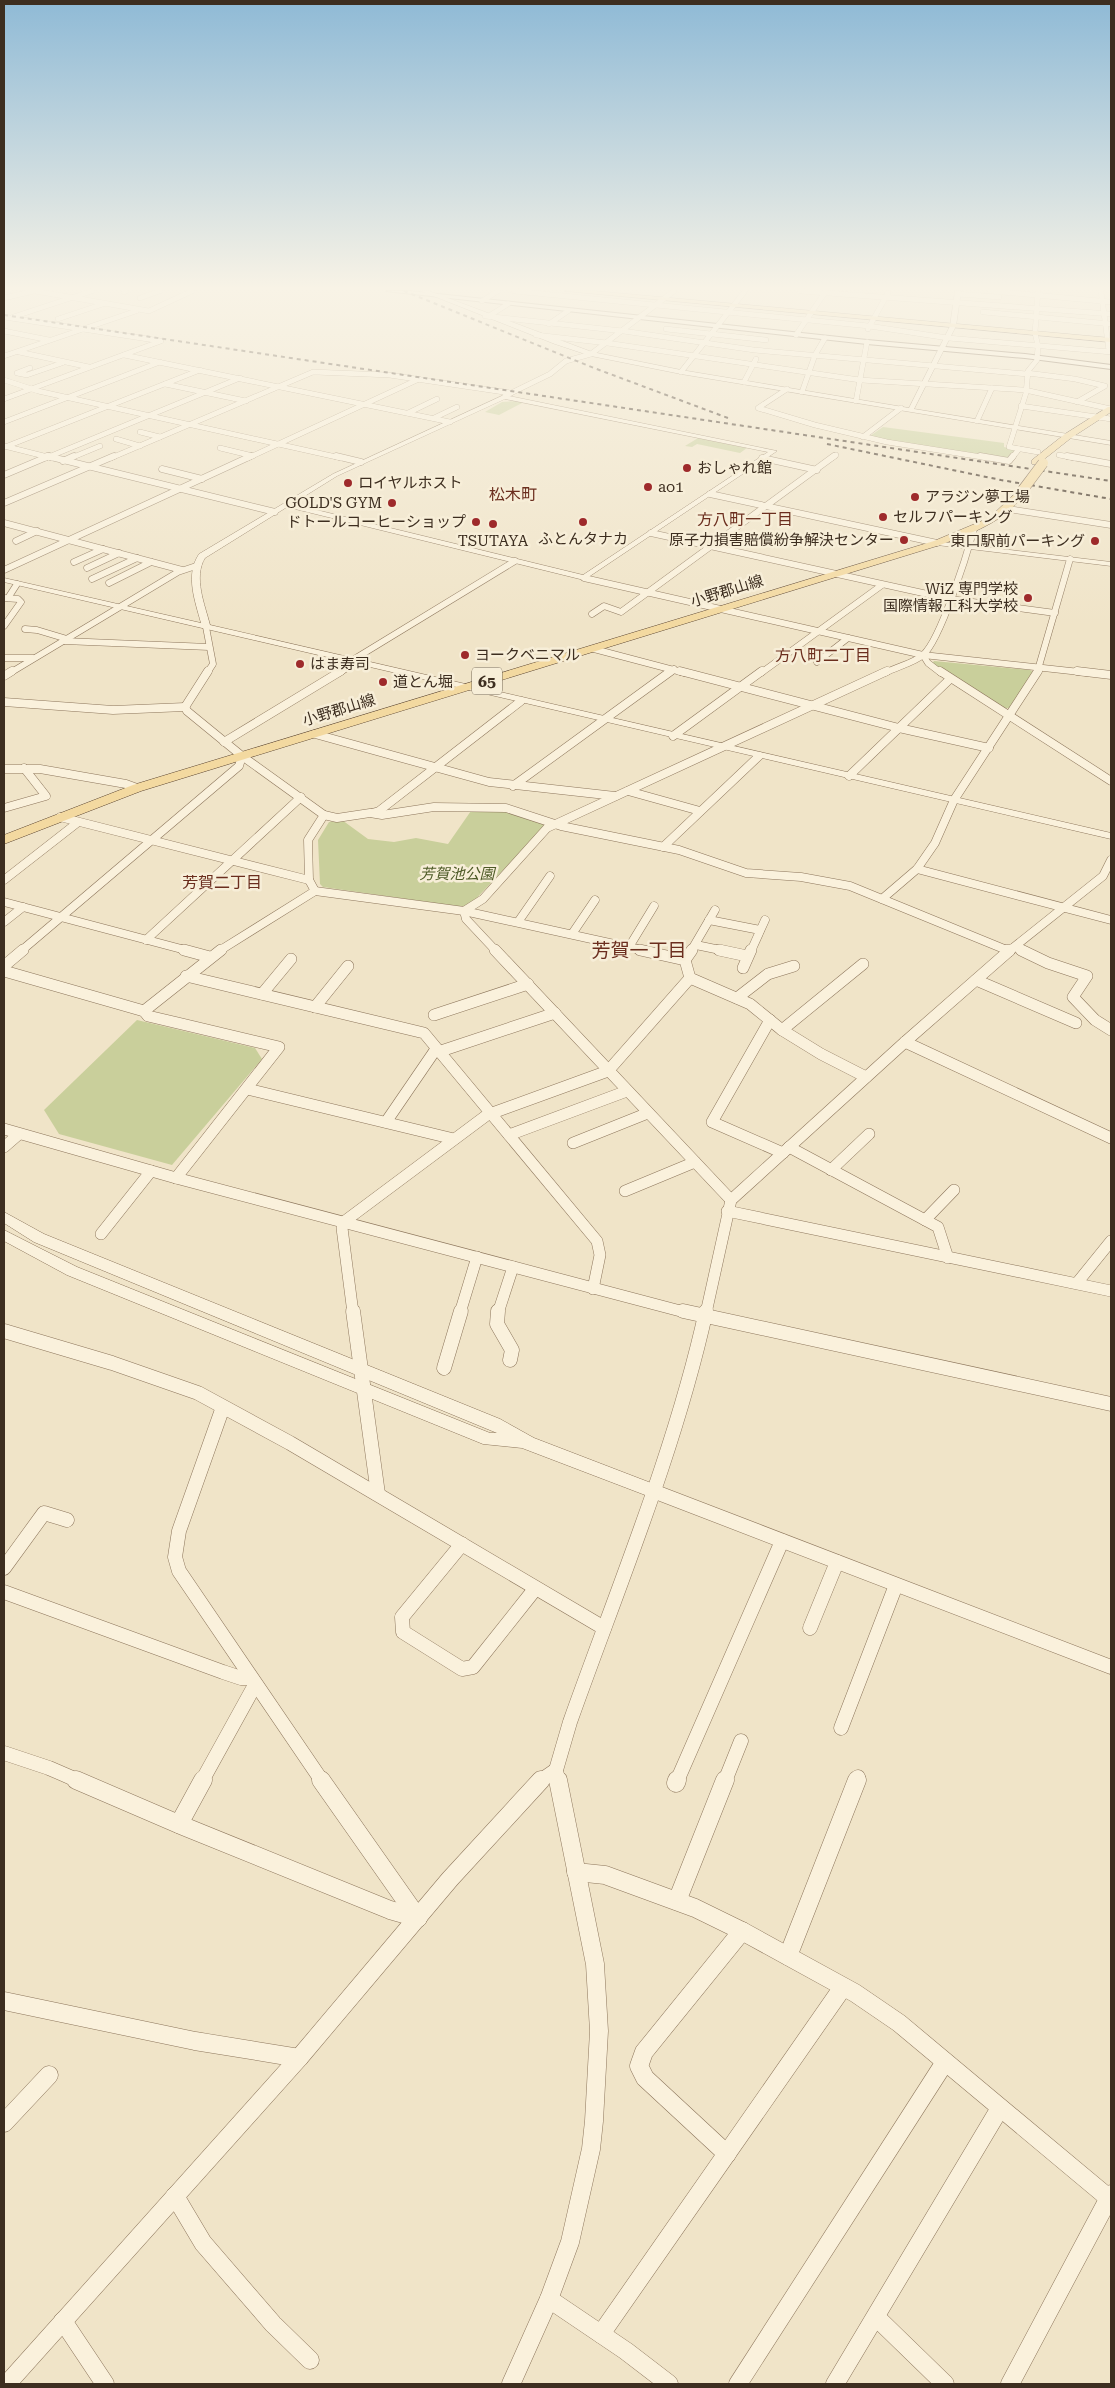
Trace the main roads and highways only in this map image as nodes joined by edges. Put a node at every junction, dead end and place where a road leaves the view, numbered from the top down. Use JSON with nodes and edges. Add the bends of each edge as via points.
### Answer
{"nodes":[{"id":1,"x":1111,"y":409,"type":"edge"},
{"id":2,"x":1015,"y":494,"type":"junction"},
{"id":3,"x":974,"y":530,"type":"junction"},
{"id":4,"x":4,"y":840,"type":"edge"}],
"edges":[{"from":1,"to":2,"type":"main road","name":"小野郡山線","number":"65","bridge":true,"via":[[1068,436],[1039,463]]},
{"from":2,"to":3,"type":"main road","name":"小野郡山線","number":"65"},
{"from":2,"to":3,"type":"main road","name":"小野郡山線","number":"65","via":[[1008,509]]},
{"from":3,"to":4,"type":"main road","name":"小野郡山線","number":"65","via":[[137,788]]}]}
